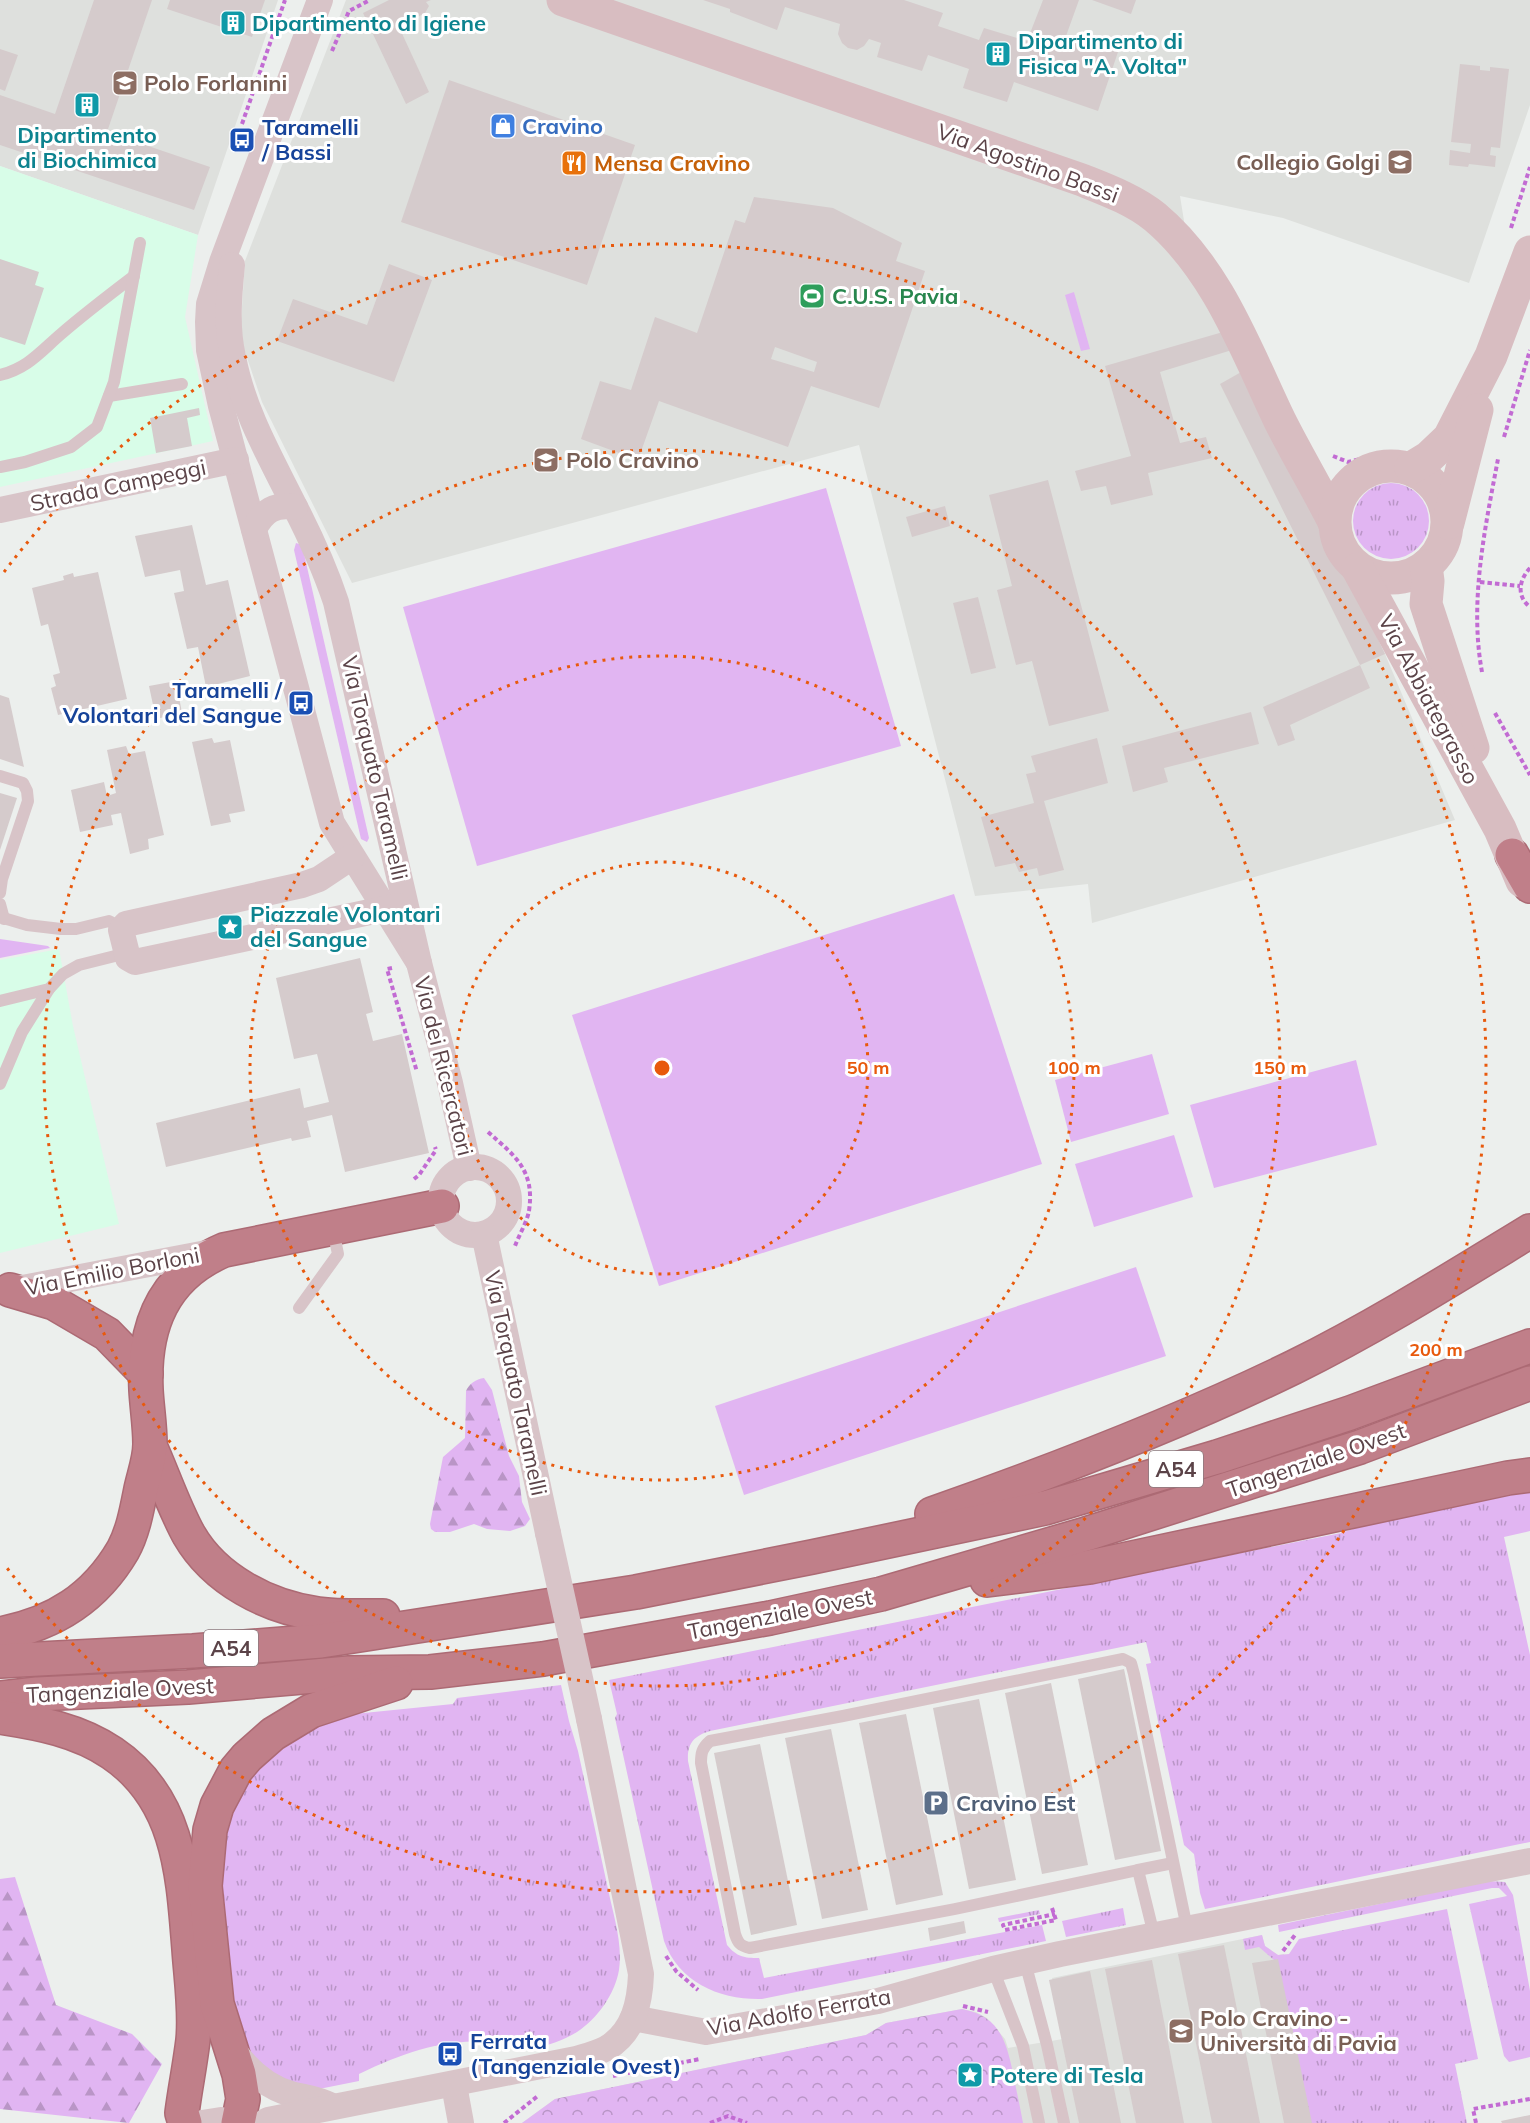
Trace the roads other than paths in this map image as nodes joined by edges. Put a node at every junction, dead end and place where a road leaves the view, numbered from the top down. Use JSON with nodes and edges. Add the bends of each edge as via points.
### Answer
{"nodes":[{"id":1,"x":320,"y":0,"type":"edge"},
{"id":2,"x":563,"y":0,"type":"edge"},
{"id":3,"x":238,"y":217,"type":"junction"},
{"id":4,"x":140,"y":243,"type":"dead end"},
{"id":5,"x":1528,"y":266,"type":"edge"},
{"id":6,"x":134,"y":276,"type":"junction"},
{"id":7,"x":1491,"y":356,"type":"junction"},
{"id":8,"x":0,"y":375,"type":"edge"},
{"id":9,"x":182,"y":384,"type":"dead end"},
{"id":10,"x":109,"y":396,"type":"junction"},
{"id":11,"x":1290,"y":442,"type":"junction"},
{"id":12,"x":236,"y":460,"type":"junction"},
{"id":13,"x":0,"y":467,"type":"edge"},
{"id":14,"x":1411,"y":468,"type":"junction"},
{"id":15,"x":1353,"y":478,"type":"junction"},
{"id":16,"x":295,"y":507,"type":"junction"},
{"id":17,"x":0,"y":510,"type":"edge"},
{"id":18,"x":1334,"y":522,"type":"junction"},
{"id":19,"x":1448,"y":523,"type":"junction"},
{"id":20,"x":254,"y":529,"type":"junction"},
{"id":21,"x":1426,"y":566,"type":"junction"},
{"id":22,"x":1358,"y":569,"type":"junction"},
{"id":23,"x":0,"y":776,"type":"edge"},
{"id":24,"x":1506,"y":842,"type":"junction"},
{"id":25,"x":352,"y":857,"type":"junction"},
{"id":26,"x":1530,"y":886,"type":"edge"},
{"id":27,"x":0,"y":893,"type":"edge"},
{"id":28,"x":1530,"y":902,"type":"edge"},
{"id":29,"x":0,"y":904,"type":"edge"},
{"id":30,"x":396,"y":907,"type":"junction"},
{"id":31,"x":2,"y":918,"type":"edge"},
{"id":32,"x":123,"y":928,"type":"junction"},
{"id":33,"x":127,"y":953,"type":"junction"},
{"id":34,"x":419,"y":963,"type":"joint"},
{"id":35,"x":49,"y":989,"type":"junction"},
{"id":36,"x":0,"y":1001,"type":"edge"},
{"id":37,"x":0,"y":1084,"type":"edge"},
{"id":38,"x":469,"y":1168,"type":"junction"},
{"id":39,"x":442,"y":1206,"type":"junction"},
{"id":40,"x":333,"y":1228,"type":"junction"},
{"id":41,"x":1530,"y":1230,"type":"edge"},
{"id":42,"x":484,"y":1234,"type":"junction"},
{"id":43,"x":224,"y":1250,"type":"junction"},
{"id":44,"x":5,"y":1291,"type":"edge"},
{"id":45,"x":298,"y":1308,"type":"dead end"},
{"id":46,"x":1530,"y":1346,"type":"edge"},
{"id":47,"x":146,"y":1374,"type":"junction"},
{"id":48,"x":1530,"y":1383,"type":"edge"},
{"id":49,"x":150,"y":1446,"type":"junction"},
{"id":50,"x":1530,"y":1475,"type":"edge"},
{"id":51,"x":812,"y":1557,"type":"junction"},
{"id":52,"x":881,"y":1594,"type":"junction"},
{"id":53,"x":460,"y":1619,"type":"junction"},
{"id":54,"x":0,"y":1634,"type":"edge"},
{"id":55,"x":0,"y":1661,"type":"edge"},
{"id":56,"x":430,"y":1672,"type":"junction"},
{"id":57,"x":0,"y":1698,"type":"edge"},
{"id":58,"x":0,"y":1717,"type":"edge"},
{"id":59,"x":1530,"y":1861,"type":"edge"},
{"id":60,"x":1173,"y":1863,"type":"junction"},
{"id":61,"x":1138,"y":1870,"type":"junction"},
{"id":62,"x":1186,"y":1928,"type":"junction"},
{"id":63,"x":1154,"y":1935,"type":"junction"},
{"id":64,"x":1025,"y":1962,"type":"junction"},
{"id":65,"x":993,"y":1970,"type":"junction"},
{"id":66,"x":633,"y":2018,"type":"junction"},
{"id":67,"x":228,"y":2044,"type":"junction"},
{"id":68,"x":454,"y":2085,"type":"junction"},
{"id":69,"x":335,"y":2108,"type":"junction"},
{"id":70,"x":185,"y":2123,"type":"edge"},
{"id":71,"x":202,"y":2123,"type":"edge"},
{"id":72,"x":231,"y":2123,"type":"edge"},
{"id":73,"x":238,"y":2123,"type":"edge"},
{"id":74,"x":264,"y":2123,"type":"edge"},
{"id":75,"x":461,"y":2123,"type":"edge"},
{"id":76,"x":1039,"y":2123,"type":"edge"},
{"id":77,"x":1064,"y":2123,"type":"edge"}],
"edges":[{"from":1,"to":3,"type":"street","name":"Via Torquato Taramelli"},
{"from":2,"to":11,"type":"main road","name":"Via Agostino Bassi","via":[[1123,197],[1169,230],[1199,264],[1224,306]]},
{"from":3,"to":12,"type":"street","name":"Via Torquato Taramelli","via":[[209,304],[208,322],[209,350]]},
{"from":3,"to":16,"type":"street","name":"Via Torquato Taramelli","via":[[229,287],[232,355],[256,428]]},
{"from":4,"to":6,"type":"lane"},
{"from":5,"to":7,"type":"main road"},
{"from":6,"to":8,"type":"lane","via":[[33,360],[15,372]]},
{"from":6,"to":10,"type":"lane"},
{"from":7,"to":14,"type":"main road","via":[[1449,438]]},
{"from":7,"to":19,"type":"main road"},
{"from":9,"to":10,"type":"lane"},
{"from":10,"to":13,"type":"lane","via":[[97,427],[71,447]]},
{"from":11,"to":15,"type":"main road","via":[[1321,471]]},
{"from":11,"to":18,"type":"main road","name":"Via Agostino Bassi"},
{"from":12,"to":17,"type":"street","name":"Strada Campeggi"},
{"from":12,"to":20,"type":"street","name":"Via Torquato Taramelli"},
{"from":14,"to":15,"type":"main road","via":[[1371,468]]},
{"from":14,"to":19,"type":"main road","via":[[1430,481],[1443,500]]},
{"from":15,"to":18,"type":"main road"},
{"from":16,"to":20,"type":"street","via":[[282,505],[270,509]]},
{"from":16,"to":30,"type":"street","name":"Via Torquato Taramelli","via":[[336,602]]},
{"from":18,"to":22,"type":"main road","via":[[1336,540]]},
{"from":19,"to":21,"type":"main road","via":[[1438,554]]},
{"from":20,"to":25,"type":"street","name":"Via Torquato Taramelli","via":[[332,823]]},
{"from":21,"to":22,"type":"main road","via":[[1393,579],[1375,577]]},
{"from":21,"to":24,"type":"main road","name":"Via Abbiategrasso","via":[[1425,604]]},
{"from":22,"to":24,"type":"main road","name":"Via Abbiategrasso"},
{"from":23,"to":27,"type":"lane","via":[[23,783],[28,801]]},
{"from":24,"to":26,"type":"highway"},
{"from":24,"to":28,"type":"main road","name":"Via Abbiategrasso"},
{"from":25,"to":30,"type":"street","name":"Via Torquato Taramelli"},
{"from":25,"to":32,"type":"street","via":[[319,879],[302,885],[126,924]]},
{"from":29,"to":31,"type":"lane"},
{"from":30,"to":33,"type":"street","via":[[135,962]]},
{"from":30,"to":34,"type":"street","name":"Via Torquato Taramelli"},
{"from":31,"to":32,"type":"lane","via":[[61,929],[76,930],[109,921]]},
{"from":32,"to":33,"type":"street"},
{"from":33,"to":35,"type":"lane","via":[[79,965]]},
{"from":34,"to":38,"type":"street","name":"Via dei Ricercatori"},
{"from":35,"to":36,"type":"lane"},
{"from":35,"to":37,"type":"lane","via":[[22,1032]]},
{"from":38,"to":39,"type":"street","via":[[459,1171],[445,1186]]},
{"from":38,"to":42,"type":"street","via":[[489,1171],[505,1185],[508,1194],[507,1215],[501,1224]]},
{"from":39,"to":40,"type":"highway"},
{"from":39,"to":42,"type":"street","via":[[452,1226],[472,1235]]},
{"from":40,"to":43,"type":"highway"},
{"from":40,"to":45,"type":"lane","via":[[338,1254]]},
{"from":41,"to":51,"type":"highway","via":[[1295,1367],[1036,1477]]},
{"from":42,"to":66,"type":"street","name":"Via Torquato Taramelli","bridge":true,"via":[[590,1719],[641,1974],[640,1998]]},
{"from":43,"to":44,"type":"street","name":"Via Emilio Borloni"},
{"from":43,"to":47,"type":"highway","via":[[191,1268],[169,1293],[152,1327]]},
{"from":44,"to":47,"type":"highway","via":[[54,1303],[107,1334]]},
{"from":46,"to":51,"type":"highway","name":"Tangenziale Ovest","number":"A54","via":[[1350,1413],[1045,1508]]},
{"from":47,"to":49,"type":"highway"},
{"from":48,"to":52,"type":"highway","name":"Tangenziale Ovest","number":"A54","via":[[1338,1454]]},
{"from":49,"to":53,"type":"highway","via":[[191,1538],[229,1578],[249,1591],[274,1603],[319,1614]]},
{"from":49,"to":54,"type":"highway","via":[[129,1536],[108,1570],[66,1612],[40,1624]]},
{"from":50,"to":52,"type":"highway","via":[[1090,1567]]},
{"from":51,"to":53,"type":"highway","name":"Tangenziale Ovest","number":"A54","via":[[636,1592]]},
{"from":52,"to":56,"type":"highway","name":"Tangenziale Ovest","number":"A54","via":[[543,1659]]},
{"from":53,"to":55,"type":"highway","name":"Tangenziale Ovest","number":"A54","via":[[321,1641],[193,1652]]},
{"from":56,"to":57,"type":"highway","name":"Tangenziale Ovest","number":"A54","via":[[349,1673]]},
{"from":56,"to":67,"type":"highway","via":[[332,1702],[291,1721],[247,1757],[228,1784],[210,1830],[205,1886],[217,2004]]},
{"from":58,"to":70,"type":"highway","via":[[76,1733],[103,1747],[141,1779],[163,1810],[179,1860],[184,1892],[193,2004],[193,2039],[182,2113]]},
{"from":59,"to":62,"type":"street","name":"Via Adolfo Ferrata"},
{"from":60,"to":61,"type":"lane"},
{"from":60,"to":61,"type":"lane","via":[[1134,1674],[1131,1663],[1123,1659],[710,1741],[701,1754],[735,1934],[743,1947],[924,1915]]},
{"from":60,"to":62,"type":"lane"},
{"from":61,"to":63,"type":"lane"},
{"from":62,"to":63,"type":"street","name":"Via Adolfo Ferrata"},
{"from":63,"to":64,"type":"street","name":"Via Adolfo Ferrata"},
{"from":64,"to":65,"type":"street","name":"Via Adolfo Ferrata"},
{"from":64,"to":77,"type":"lane"},
{"from":65,"to":66,"type":"street","name":"Via Adolfo Ferrata","via":[[878,2001],[706,2032]]},
{"from":65,"to":76,"type":"lane","via":[[1023,2046]]},
{"from":66,"to":68,"type":"street","via":[[607,2048],[576,2060]]},
{"from":67,"to":69,"type":"street","via":[[251,2072],[270,2085],[316,2098]]},
{"from":67,"to":73,"type":"highway","via":[[243,2100]]},
{"from":68,"to":69,"type":"street"},
{"from":68,"to":75,"type":"street"},
{"from":69,"to":74,"type":"street"},
{"from":71,"to":72,"type":"street"}]}
